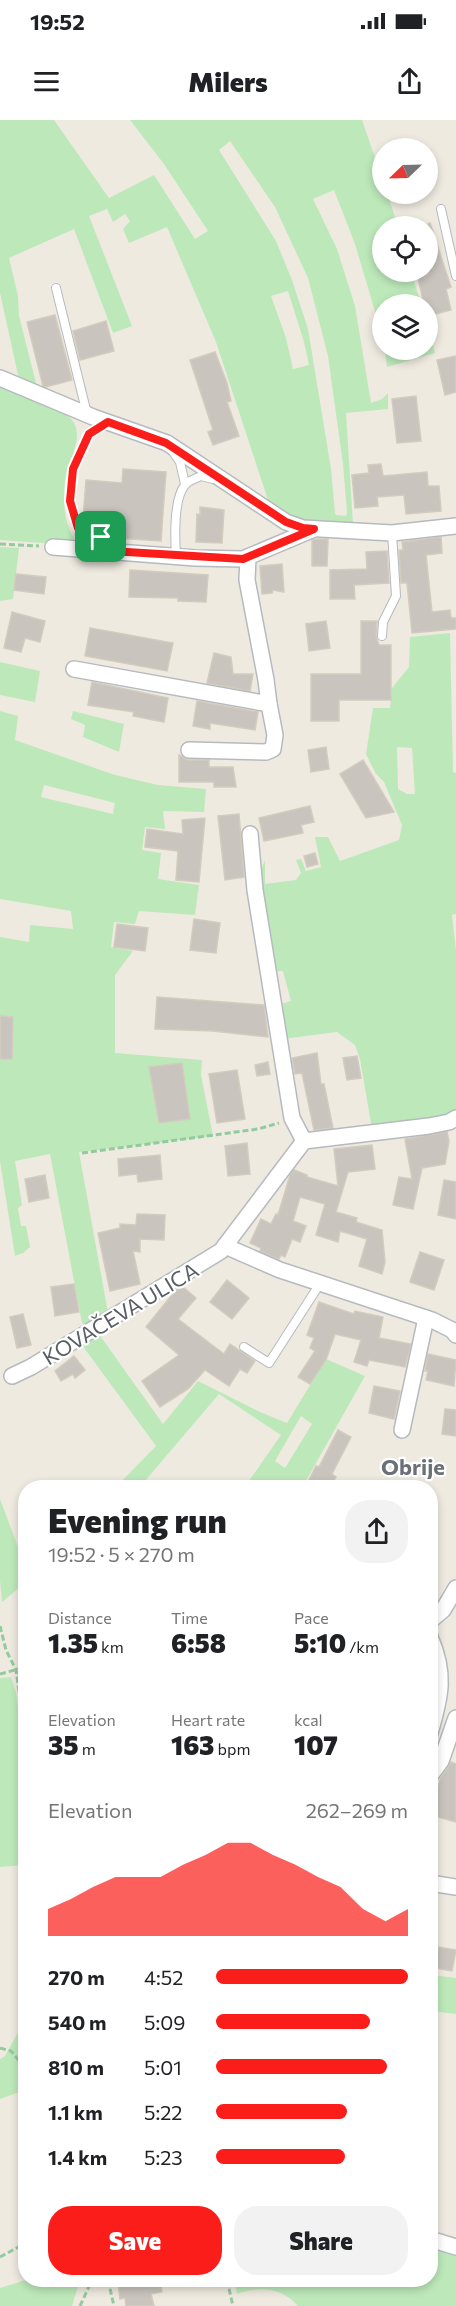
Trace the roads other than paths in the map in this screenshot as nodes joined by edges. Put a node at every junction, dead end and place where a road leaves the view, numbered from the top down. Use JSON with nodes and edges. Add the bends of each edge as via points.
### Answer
{"nodes":[{"id":1,"x":441,"y":209,"type":"dead end"},
{"id":2,"x":456,"y":276,"type":"edge"},
{"id":3,"x":56,"y":288,"type":"dead end"},
{"id":4,"x":0,"y":378,"type":"edge"},
{"id":5,"x":87,"y":414,"type":"junction"},
{"id":6,"x":108,"y":422,"type":"junction"},
{"id":7,"x":166,"y":443,"type":"junction"},
{"id":8,"x":226,"y":482,"type":"junction"},
{"id":9,"x":185,"y":484,"type":"junction"},
{"id":10,"x":456,"y":526,"type":"edge"},
{"id":11,"x":314,"y":529,"type":"junction"},
{"id":12,"x":392,"y":532,"type":"junction"},
{"id":13,"x":53,"y":547,"type":"road end"},
{"id":14,"x":110,"y":551,"type":"junction"},
{"id":15,"x":176,"y":556,"type":"junction"},
{"id":16,"x":248,"y":557,"type":"junction"},
{"id":17,"x":382,"y":636,"type":"dead end"},
{"id":18,"x":74,"y":669,"type":"dead end"},
{"id":19,"x":269,"y":704,"type":"junction"},
{"id":20,"x":189,"y":750,"type":"dead end"},
{"id":21,"x":250,"y":834,"type":"dead end"},
{"id":22,"x":456,"y":1118,"type":"edge"},
{"id":23,"x":304,"y":1141,"type":"junction"},
{"id":24,"x":225,"y":1246,"type":"junction"},
{"id":25,"x":321,"y":1282,"type":"junction"},
{"id":26,"x":426,"y":1318,"type":"junction"},
{"id":27,"x":456,"y":1335,"type":"edge"},
{"id":28,"x":244,"y":1347,"type":"dead end"},
{"id":29,"x":12,"y":1376,"type":"dead end"},
{"id":30,"x":402,"y":1430,"type":"dead end"},
{"id":31,"x":456,"y":1588,"type":"edge"},
{"id":32,"x":438,"y":1614,"type":"edge"},
{"id":33,"x":438,"y":1658,"type":"edge"},
{"id":34,"x":438,"y":1705,"type":"edge"},
{"id":35,"x":456,"y":1718,"type":"edge"},
{"id":36,"x":438,"y":1765,"type":"edge"},
{"id":37,"x":438,"y":1884,"type":"edge"},
{"id":38,"x":456,"y":1887,"type":"edge"},
{"id":39,"x":438,"y":2241,"type":"edge"},
{"id":40,"x":456,"y":2247,"type":"edge"}],
"edges":[{"from":1,"to":2,"type":"lane"},
{"from":3,"to":5,"type":"lane"},
{"from":4,"to":5,"type":"street"},
{"from":5,"to":6,"type":"street"},
{"from":6,"to":7,"type":"street"},
{"from":6,"to":14,"type":"lane","via":[[89,434],[73,469],[70,501],[78,528],[101,537]]},
{"from":7,"to":8,"type":"street"},
{"from":7,"to":9,"type":"lane","via":[[180,462]]},
{"from":8,"to":9,"type":"lane","via":[[201,476]]},
{"from":8,"to":11,"type":"street","via":[[286,522]]},
{"from":9,"to":15,"type":"lane","via":[[179,497]]},
{"from":10,"to":12,"type":"street"},
{"from":11,"to":12,"type":"street"},
{"from":11,"to":16,"type":"street"},
{"from":12,"to":17,"type":"lane","via":[[396,596],[383,622]]},
{"from":13,"to":14,"type":"street"},
{"from":14,"to":15,"type":"street"},
{"from":15,"to":16,"type":"street"},
{"from":16,"to":19,"type":"street","via":[[247,580]]},
{"from":18,"to":19,"type":"street"},
{"from":19,"to":20,"type":"street","via":[[275,735],[273,749]]},
{"from":21,"to":23,"type":"street","via":[[255,890],[292,1118]]},
{"from":22,"to":23,"type":"street","via":[[429,1126]]},
{"from":23,"to":24,"type":"street","name":"KOVAČEVA ULICA"},
{"from":24,"to":25,"type":"street"},
{"from":24,"to":29,"type":"street","name":"KOVAČEVA ULICA"},
{"from":25,"to":26,"type":"street"},
{"from":25,"to":28,"type":"lane","via":[[269,1363]]},
{"from":26,"to":27,"type":"street"},
{"from":26,"to":30,"type":"street"},
{"from":31,"to":32,"type":"street"},
{"from":33,"to":34,"type":"street","via":[[442,1682]]},
{"from":35,"to":36,"type":"street"},
{"from":37,"to":38,"type":"street"},
{"from":39,"to":40,"type":"street"}]}
